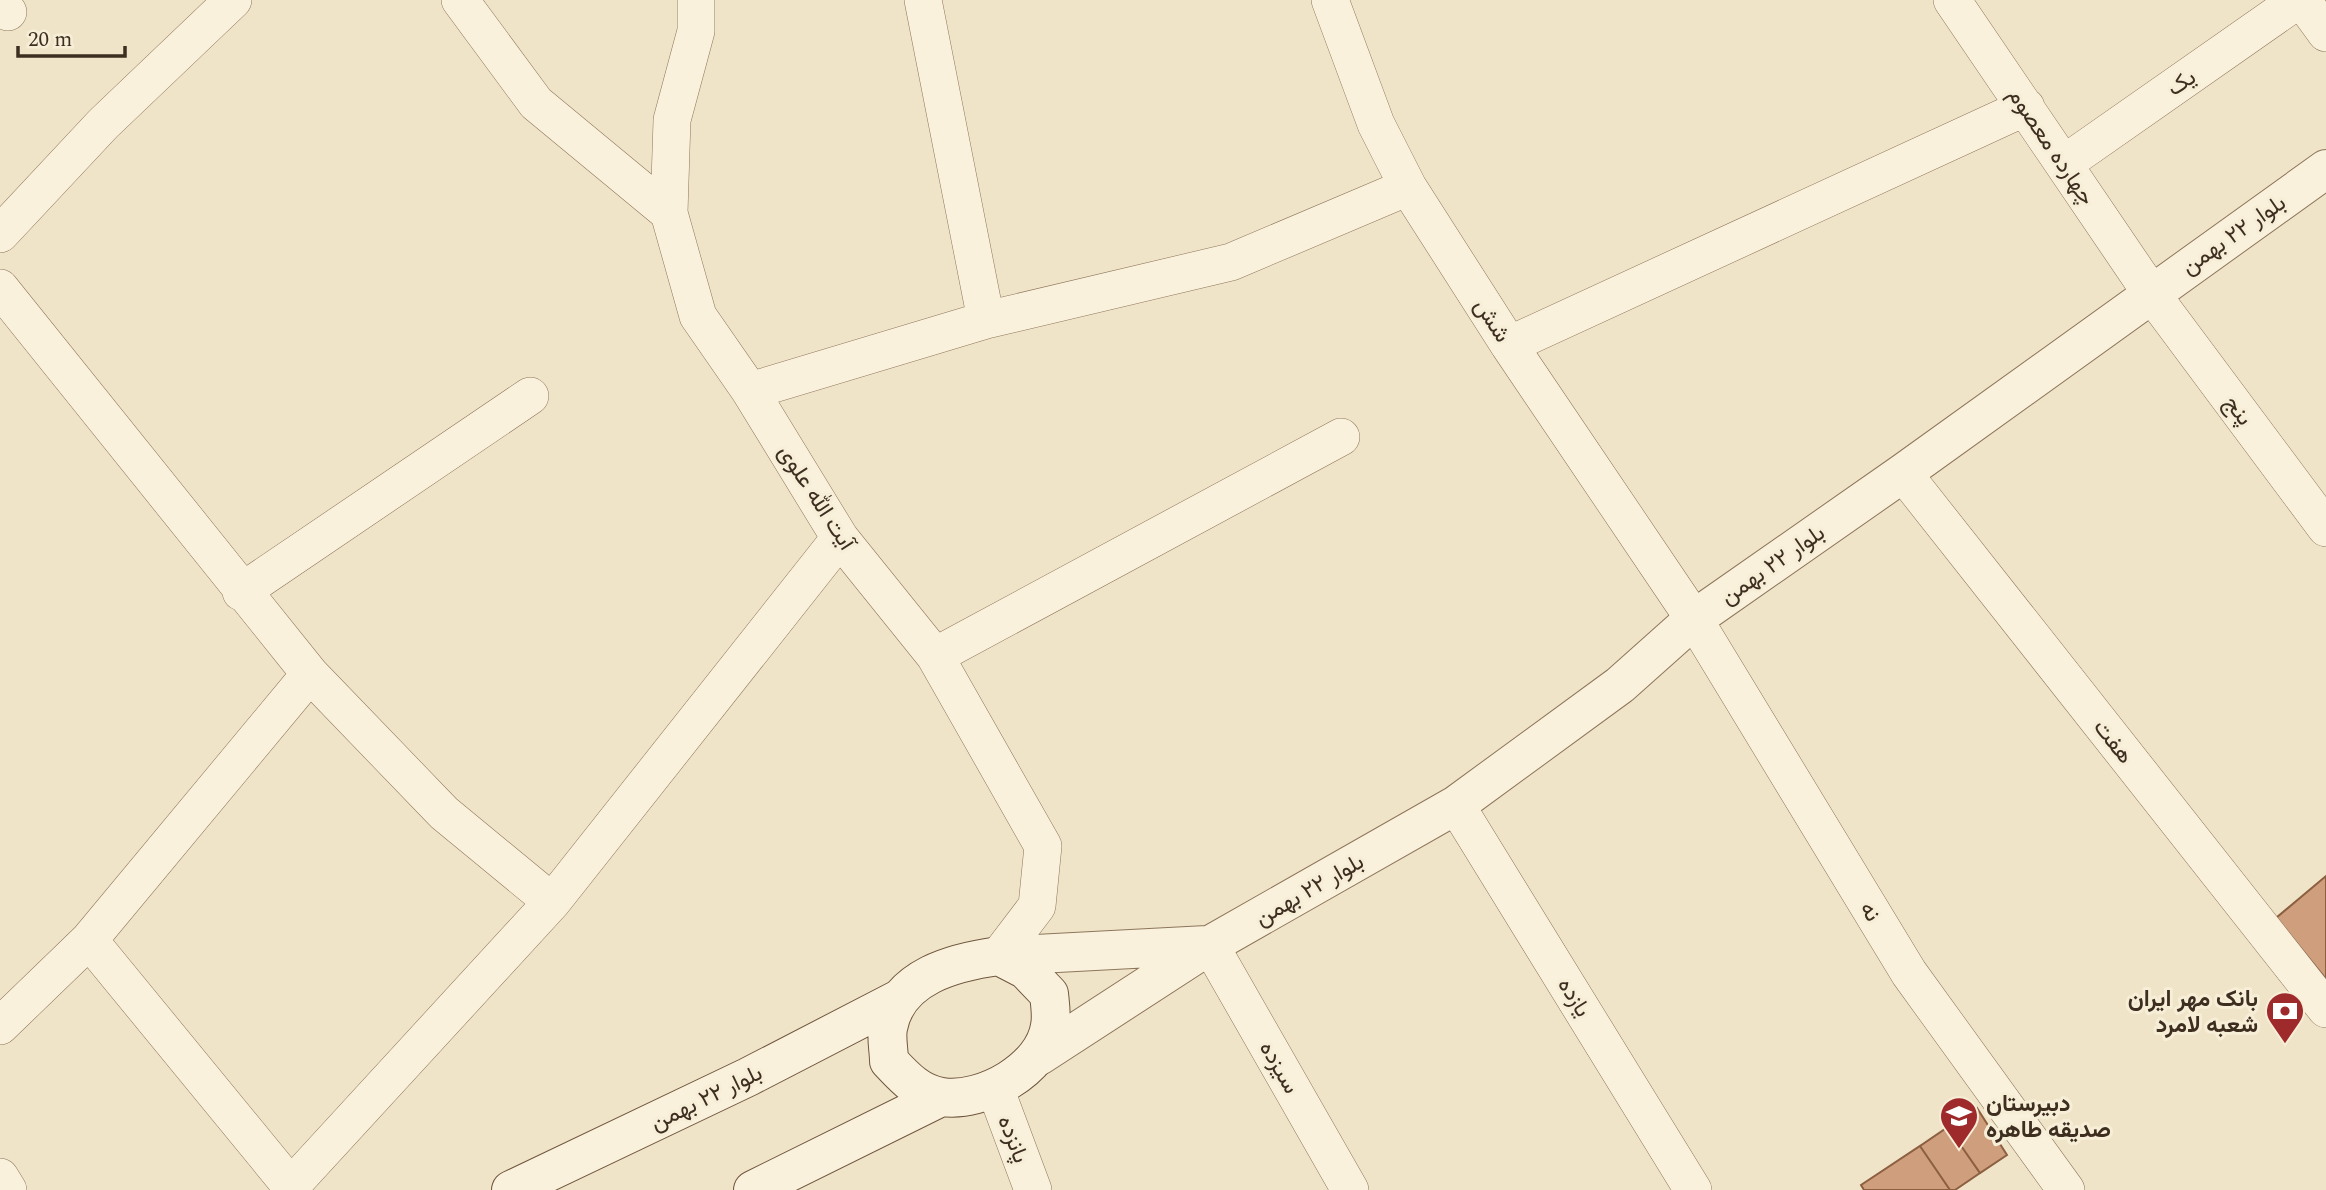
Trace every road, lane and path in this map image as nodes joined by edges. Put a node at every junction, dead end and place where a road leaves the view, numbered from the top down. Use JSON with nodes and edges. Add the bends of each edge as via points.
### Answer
{"nodes":[{"id":1,"x":233,"y":0,"type":"edge"},
{"id":2,"x":460,"y":0,"type":"edge"},
{"id":3,"x":695,"y":0,"type":"edge"},
{"id":4,"x":923,"y":0,"type":"edge"},
{"id":5,"x":1330,"y":0,"type":"edge"},
{"id":6,"x":1952,"y":0,"type":"edge"},
{"id":7,"x":2300,"y":0,"type":"edge"},
{"id":8,"x":2326,"y":33,"type":"edge"},
{"id":9,"x":2025,"y":107,"type":"junction"},
{"id":10,"x":2064,"y":163,"type":"junction"},
{"id":11,"x":2326,"y":169,"type":"edge"},
{"id":12,"x":1408,"y":187,"type":"junction"},
{"id":13,"x":669,"y":213,"type":"junction"},
{"id":14,"x":0,"y":234,"type":"edge"},
{"id":15,"x":0,"y":288,"type":"edge"},
{"id":16,"x":2151,"y":293,"type":"junction"},
{"id":17,"x":986,"y":320,"type":"junction"},
{"id":18,"x":1509,"y":345,"type":"junction"},
{"id":19,"x":750,"y":391,"type":"junction"},
{"id":20,"x":530,"y":396,"type":"dead end"},
{"id":21,"x":1341,"y":437,"type":"dead end"},
{"id":22,"x":1903,"y":473,"type":"junction"},
{"id":23,"x":2326,"y":528,"type":"edge"},
{"id":24,"x":840,"y":538,"type":"junction"},
{"id":25,"x":242,"y":592,"type":"junction"},
{"id":26,"x":1694,"y":619,"type":"junction"},
{"id":27,"x":935,"y":656,"type":"junction"},
{"id":28,"x":310,"y":674,"type":"junction"},
{"id":29,"x":1456,"y":805,"type":"junction"},
{"id":30,"x":552,"y":902,"type":"junction"},
{"id":31,"x":89,"y":940,"type":"junction"},
{"id":32,"x":1210,"y":945,"type":"junction"},
{"id":33,"x":999,"y":956,"type":"junction"},
{"id":34,"x":899,"y":999,"type":"junction"},
{"id":35,"x":2326,"y":1009,"type":"edge"},
{"id":36,"x":0,"y":1026,"type":"edge"},
{"id":37,"x":1039,"y":1056,"type":"junction"},
{"id":38,"x":995,"y":1088,"type":"junction"},
{"id":39,"x":941,"y":1097,"type":"junction"},
{"id":40,"x":0,"y":1177,"type":"edge"},
{"id":41,"x":292,"y":1188,"type":"edge"},
{"id":42,"x":8,"y":1190,"type":"edge"},
{"id":43,"x":512,"y":1190,"type":"edge"},
{"id":44,"x":752,"y":1190,"type":"edge"},
{"id":45,"x":1033,"y":1190,"type":"edge"},
{"id":46,"x":1350,"y":1190,"type":"edge"},
{"id":47,"x":1693,"y":1190,"type":"edge"},
{"id":48,"x":2066,"y":1190,"type":"edge"}],
"edges":[{"from":1,"to":14,"type":"street","via":[[103,124]]},
{"from":2,"to":13,"type":"street","via":[[536,103]]},
{"from":3,"to":13,"type":"street","name":"آیت الله علوی","via":[[696,32],[672,120]]},
{"from":4,"to":17,"type":"street"},
{"from":5,"to":12,"type":"street","name":"شش","via":[[1376,124]]},
{"from":6,"to":9,"type":"street","name":"چهارده معصوم"},
{"from":7,"to":8,"type":"street"},
{"from":7,"to":10,"type":"street","name":"یک"},
{"from":9,"to":10,"type":"street","name":"چهارده معصوم"},
{"from":9,"to":18,"type":"street"},
{"from":10,"to":16,"type":"street","name":"چهارده معصوم"},
{"from":11,"to":16,"type":"street","name":"بلوار ۲۲ بهمن"},
{"from":12,"to":17,"type":"street","via":[[1231,262]]},
{"from":12,"to":18,"type":"street","name":"شش"},
{"from":13,"to":19,"type":"street","name":"آیت الله علوی","via":[[698,316]]},
{"from":15,"to":25,"type":"street"},
{"from":16,"to":22,"type":"street","name":"بلوار ۲۲ بهمن"},
{"from":16,"to":23,"type":"street","name":"پنج"},
{"from":17,"to":19,"type":"street"},
{"from":18,"to":26,"type":"street","name":"شش"},
{"from":19,"to":24,"type":"street","name":"آیت الله علوی"},
{"from":20,"to":25,"type":"street"},
{"from":21,"to":27,"type":"street"},
{"from":22,"to":26,"type":"street","name":"بلوار ۲۲ بهمن"},
{"from":22,"to":35,"type":"street","name":"هفت"},
{"from":24,"to":27,"type":"street","name":"آیت الله علوی"},
{"from":24,"to":30,"type":"street"},
{"from":25,"to":28,"type":"street"},
{"from":26,"to":29,"type":"street","name":"بلوار ۲۲ بهمن","via":[[1620,685]]},
{"from":26,"to":48,"type":"street","name":"نه","via":[[1909,973]]},
{"from":27,"to":33,"type":"street","name":"آیت الله علوی","via":[[1043,846],[1037,906]]},
{"from":28,"to":30,"type":"street","via":[[444,813]]},
{"from":28,"to":31,"type":"street"},
{"from":29,"to":32,"type":"street","name":"بلوار ۲۲ بهمن"},
{"from":29,"to":47,"type":"street","name":"یازده"},
{"from":30,"to":41,"type":"street"},
{"from":31,"to":36,"type":"street"},
{"from":31,"to":41,"type":"street"},
{"from":32,"to":33,"type":"street","name":"بلوار ۲۲ بهمن"},
{"from":32,"to":37,"type":"street","name":"بلوار ۲۲ بهمن"},
{"from":32,"to":46,"type":"street","name":"سیزده"},
{"from":33,"to":34,"type":"street","via":[[943,968]]},
{"from":33,"to":37,"type":"street","via":[[1026,970],[1049,994],[1051,1027]]},
{"from":34,"to":39,"type":"street","via":[[888,1029],[889,1061],[912,1086]]},
{"from":34,"to":43,"type":"street","name":"بلوار ۲۲ بهمن"},
{"from":37,"to":38,"type":"street"},
{"from":38,"to":39,"type":"street"},
{"from":38,"to":45,"type":"street","name":"پانزده"},
{"from":39,"to":44,"type":"street"},
{"from":40,"to":42,"type":"street"}]}
